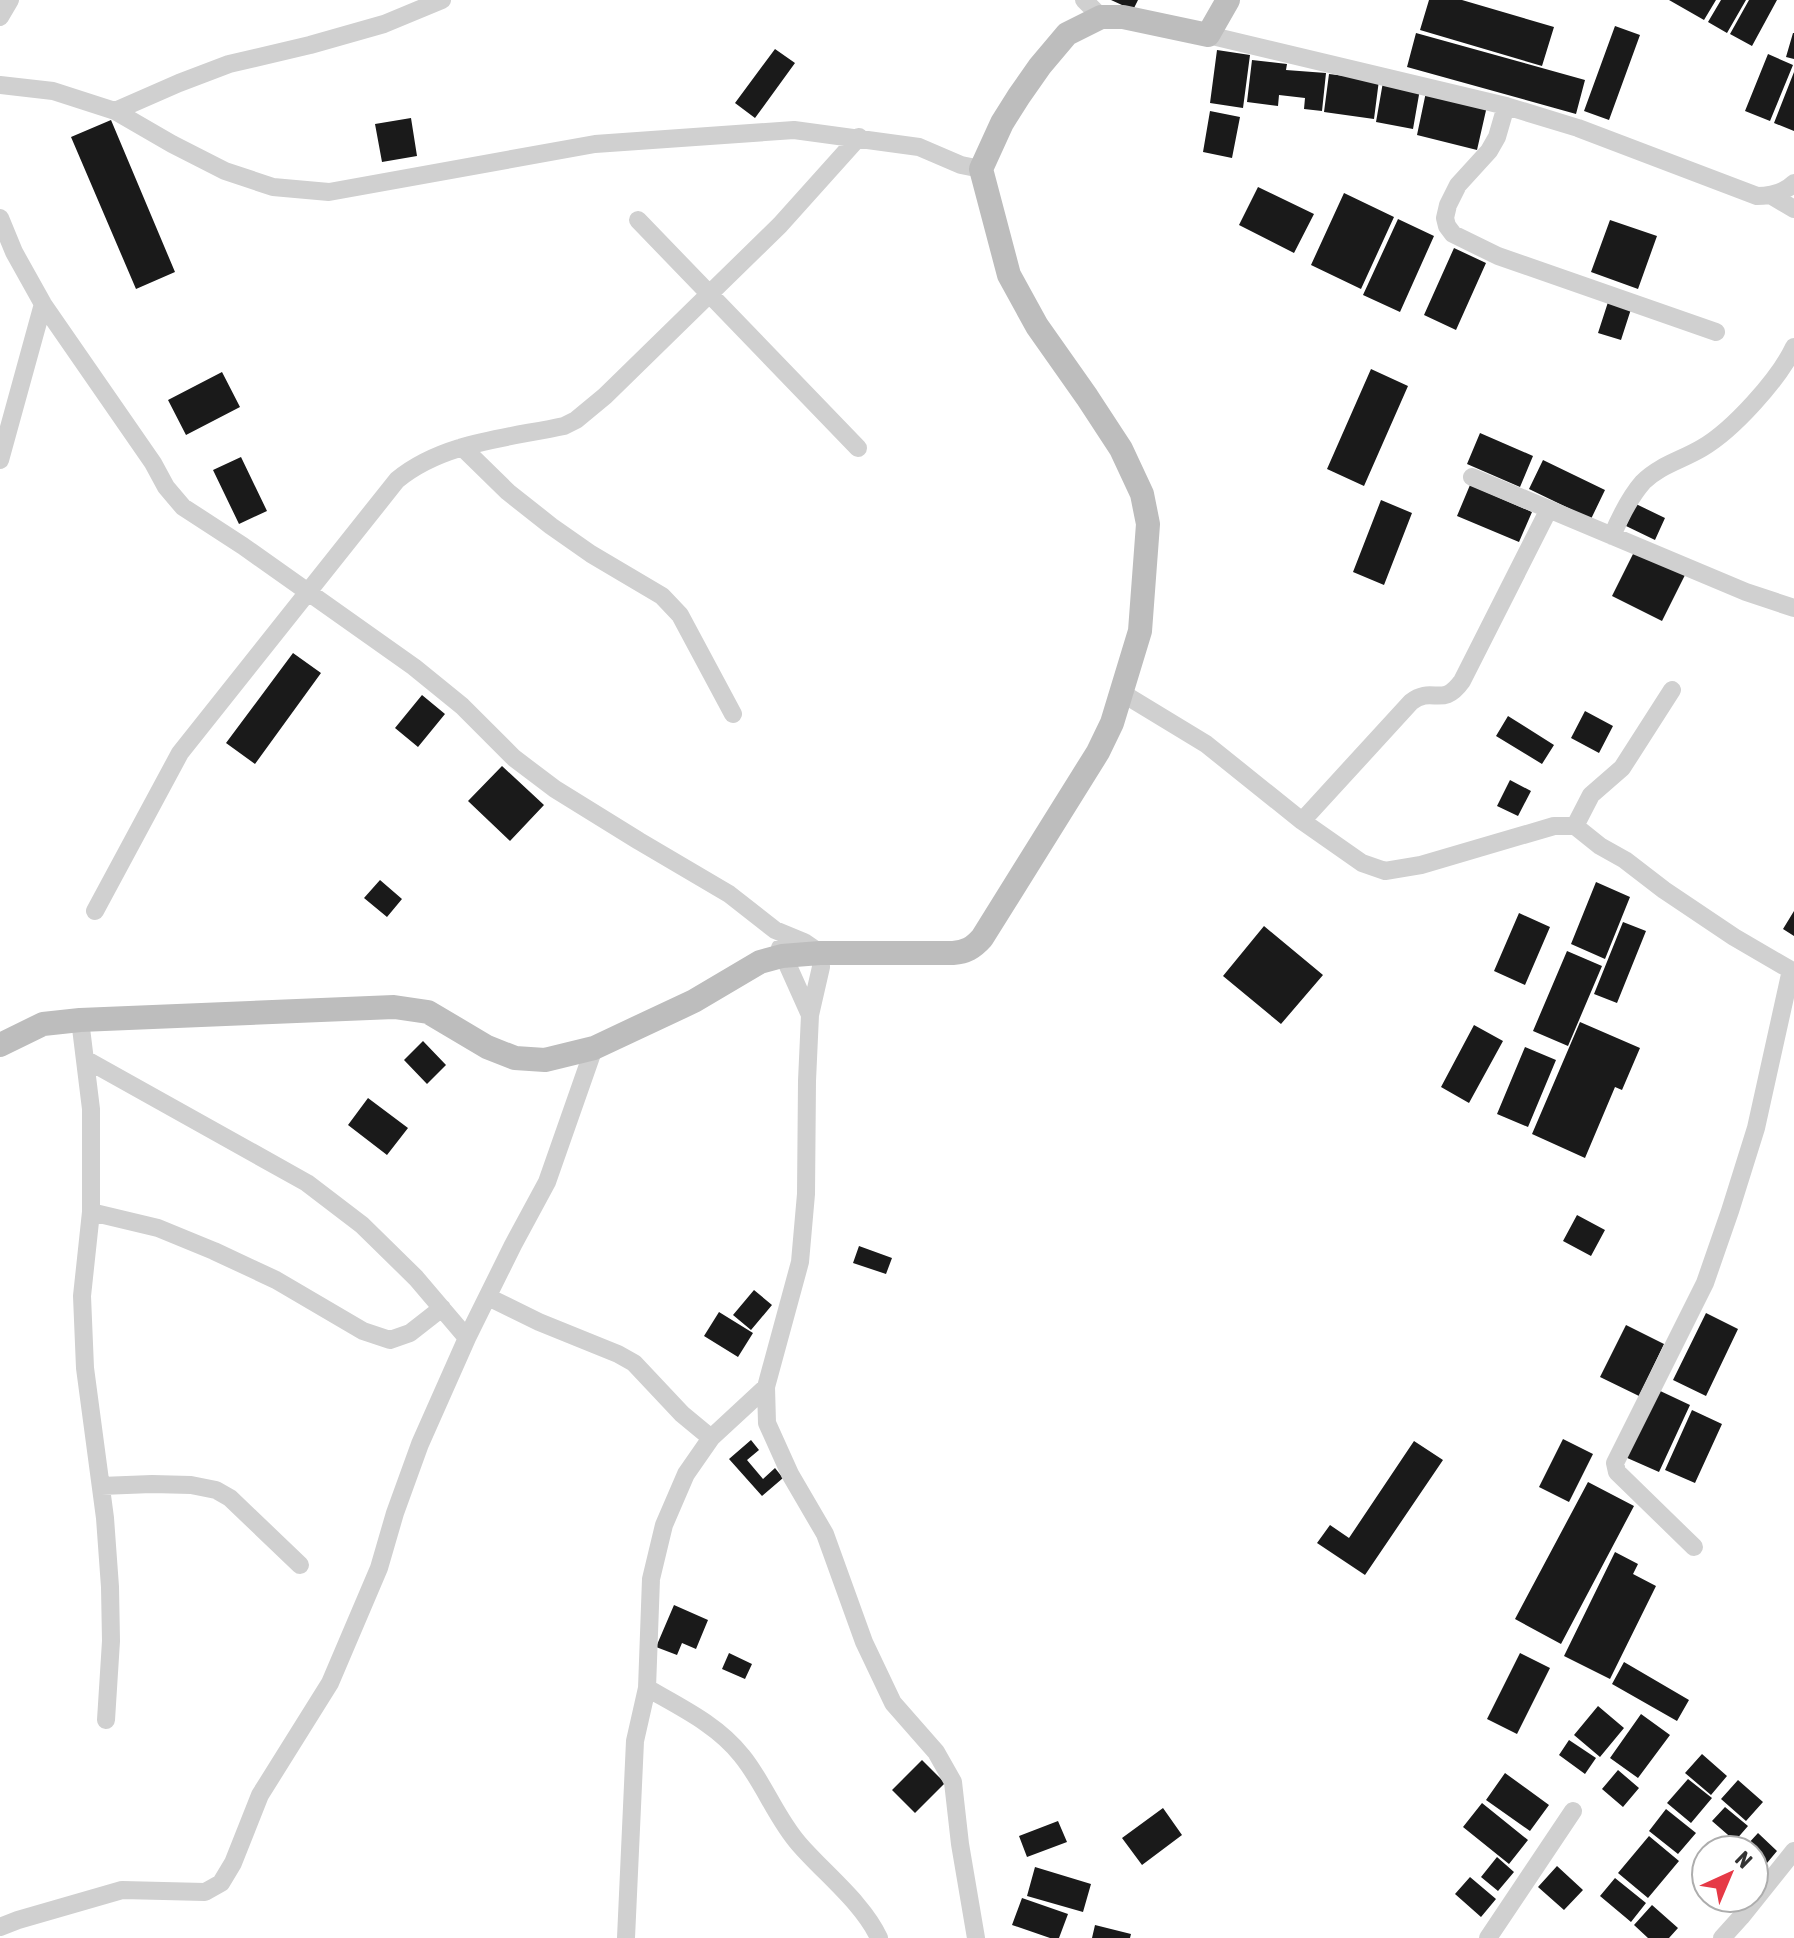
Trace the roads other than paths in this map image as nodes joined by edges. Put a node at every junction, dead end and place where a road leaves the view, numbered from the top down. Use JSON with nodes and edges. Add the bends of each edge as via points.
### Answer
{"nodes":[{"id":1,"x":10,"y":0,"type":"edge"},
{"id":2,"x":442,"y":0,"type":"edge"},
{"id":3,"x":1228,"y":0,"type":"edge"},
{"id":4,"x":1093,"y":9,"type":"edge"},
{"id":5,"x":0,"y":17,"type":"edge"},
{"id":6,"x":1208,"y":35,"type":"junction"},
{"id":7,"x":0,"y":85,"type":"edge"},
{"id":8,"x":1506,"y":106,"type":"junction"},
{"id":9,"x":115,"y":111,"type":"junction"},
{"id":10,"x":859,"y":137,"type":"junction"},
{"id":11,"x":981,"y":169,"type":"junction"},
{"id":12,"x":1794,"y":183,"type":"edge"},
{"id":13,"x":1772,"y":196,"type":"junction"},
{"id":14,"x":1794,"y":209,"type":"edge"},
{"id":15,"x":0,"y":218,"type":"edge"},
{"id":16,"x":638,"y":220,"type":"dead end"},
{"id":17,"x":710,"y":292,"type":"junction"},
{"id":18,"x":43,"y":304,"type":"junction"},
{"id":19,"x":1716,"y":332,"type":"dead end"},
{"id":20,"x":1794,"y":347,"type":"edge"},
{"id":21,"x":462,"y":447,"type":"junction"},
{"id":22,"x":858,"y":448,"type":"dead end"},
{"id":23,"x":0,"y":460,"type":"edge"},
{"id":24,"x":1472,"y":477,"type":"dead end"},
{"id":25,"x":1549,"y":509,"type":"junction"},
{"id":26,"x":1612,"y":536,"type":"junction"},
{"id":27,"x":307,"y":591,"type":"junction"},
{"id":28,"x":1794,"y":608,"type":"edge"},
{"id":29,"x":1672,"y":690,"type":"dead end"},
{"id":30,"x":1122,"y":693,"type":"junction"},
{"id":31,"x":733,"y":714,"type":"dead end"},
{"id":32,"x":1302,"y":821,"type":"junction"},
{"id":33,"x":1575,"y":826,"type":"junction"},
{"id":34,"x":95,"y":911,"type":"dead end"},
{"id":35,"x":775,"y":930,"type":"junction"},
{"id":36,"x":820,"y":953,"type":"junction"},
{"id":37,"x":782,"y":956,"type":"junction"},
{"id":38,"x":1792,"y":971,"type":"edge"},
{"id":39,"x":810,"y":1015,"type":"junction"},
{"id":40,"x":80,"y":1020,"type":"junction"},
{"id":41,"x":0,"y":1045,"type":"edge"},
{"id":42,"x":594,"y":1048,"type":"junction"},
{"id":43,"x":85,"y":1059,"type":"junction"},
{"id":44,"x":91,"y":1212,"type":"junction"},
{"id":45,"x":488,"y":1297,"type":"junction"},
{"id":46,"x":442,"y":1308,"type":"junction"},
{"id":47,"x":467,"y":1338,"type":"junction"},
{"id":48,"x":766,"y":1387,"type":"junction"},
{"id":49,"x":711,"y":1438,"type":"junction"},
{"id":50,"x":101,"y":1486,"type":"junction"},
{"id":51,"x":1694,"y":1547,"type":"dead end"},
{"id":52,"x":300,"y":1565,"type":"dead end"},
{"id":53,"x":647,"y":1688,"type":"junction"},
{"id":54,"x":106,"y":1720,"type":"dead end"},
{"id":55,"x":1573,"y":1811,"type":"dead end"},
{"id":56,"x":1794,"y":1851,"type":"edge"},
{"id":57,"x":0,"y":1927,"type":"edge"},
{"id":58,"x":1727,"y":1937,"type":"edge"},
{"id":59,"x":626,"y":1938,"type":"edge"},
{"id":60,"x":879,"y":1938,"type":"edge"},
{"id":61,"x":976,"y":1938,"type":"edge"},
{"id":62,"x":1488,"y":1938,"type":"edge"}],
"edges":[{"from":1,"to":5,"type":"street"},
{"from":2,"to":9,"type":"street","via":[[384,24],[229,64]]},
{"from":3,"to":6,"type":"street"},
{"from":4,"to":6,"type":"street"},
{"from":4,"to":11,"type":"street","via":[[1040,66],[1002,123]]},
{"from":6,"to":8,"type":"street"},
{"from":7,"to":9,"type":"street","via":[[53,91]]},
{"from":8,"to":13,"type":"street","via":[[1757,196]]},
{"from":8,"to":19,"type":"street","via":[[1489,151],[1448,205],[1445,218],[1453,234],[1498,256]]},
{"from":9,"to":10,"type":"street","via":[[225,171],[273,187],[329,192],[595,144],[794,130]]},
{"from":10,"to":11,"type":"street","via":[[919,147]]},
{"from":10,"to":17,"type":"street","via":[[780,225]]},
{"from":11,"to":30,"type":"street","via":[[1009,275],[1037,326],[1121,449],[1142,494],[1148,524],[1140,631]]},
{"from":12,"to":13,"type":"street"},
{"from":13,"to":14,"type":"street"},
{"from":15,"to":18,"type":"street"},
{"from":16,"to":17,"type":"street"},
{"from":17,"to":21,"type":"street","via":[[576,420]]},
{"from":17,"to":22,"type":"street"},
{"from":18,"to":23,"type":"street"},
{"from":18,"to":27,"type":"street","via":[[183,507]]},
{"from":20,"to":26,"type":"street","via":[[1779,373],[1727,432],[1644,482]]},
{"from":21,"to":27,"type":"street","via":[[423,462],[397,480]]},
{"from":21,"to":31,"type":"street","via":[[551,526],[662,596],[680,615]]},
{"from":24,"to":25,"type":"street"},
{"from":25,"to":26,"type":"street"},
{"from":25,"to":32,"type":"street","via":[[1455,692],[1446,697],[1427,694],[1411,702]]},
{"from":26,"to":28,"type":"street"},
{"from":27,"to":34,"type":"street","via":[[180,753]]},
{"from":27,"to":35,"type":"street","via":[[414,667],[555,789],[729,894]]},
{"from":29,"to":33,"type":"street","via":[[1622,768],[1591,795]]},
{"from":30,"to":32,"type":"street","via":[[1206,744]]},
{"from":30,"to":36,"type":"street","via":[[1098,752],[975,946],[953,953]]},
{"from":32,"to":33,"type":"street","via":[[1362,863],[1385,871],[1554,826]]},
{"from":33,"to":38,"type":"street","via":[[1675,898]]},
{"from":35,"to":36,"type":"street"},
{"from":35,"to":37,"type":"street"},
{"from":36,"to":37,"type":"street"},
{"from":36,"to":39,"type":"street"},
{"from":37,"to":39,"type":"street"},
{"from":37,"to":42,"type":"street","via":[[760,962],[694,1001]]},
{"from":38,"to":51,"type":"street","via":[[1756,1128],[1705,1283],[1615,1463],[1617,1472]]},
{"from":39,"to":48,"type":"street","via":[[800,1262]]},
{"from":40,"to":41,"type":"street","via":[[43,1024]]},
{"from":40,"to":42,"type":"street","via":[[394,1007],[428,1012],[515,1058],[545,1060]]},
{"from":40,"to":43,"type":"street"},
{"from":42,"to":45,"type":"street","via":[[547,1182]]},
{"from":43,"to":44,"type":"street","via":[[91,1109]]},
{"from":43,"to":46,"type":"street","via":[[307,1183],[362,1225]]},
{"from":44,"to":46,"type":"street","via":[[158,1228],[214,1251],[363,1331],[390,1340],[410,1333]]},
{"from":44,"to":50,"type":"street","via":[[82,1296],[85,1368]]},
{"from":45,"to":47,"type":"street"},
{"from":45,"to":49,"type":"street","via":[[634,1363]]},
{"from":46,"to":47,"type":"street"},
{"from":47,"to":57,"type":"street","via":[[420,1444],[379,1568],[330,1683],[260,1795],[221,1883],[205,1892],[122,1890]]},
{"from":48,"to":49,"type":"street"},
{"from":48,"to":61,"type":"street","via":[[767,1423],[825,1534],[864,1642],[893,1703],[936,1752],[953,1782]]},
{"from":49,"to":53,"type":"street","via":[[686,1474],[664,1525],[651,1579]]},
{"from":50,"to":52,"type":"street","via":[[165,1484],[216,1490]]},
{"from":50,"to":54,"type":"street","via":[[110,1587]]},
{"from":53,"to":59,"type":"street","via":[[635,1741]]},
{"from":53,"to":60,"type":"street","via":[[710,1725],[742,1755],[792,1836],[861,1909]]},
{"from":55,"to":62,"type":"street"},
{"from":56,"to":58,"type":"street"}]}
